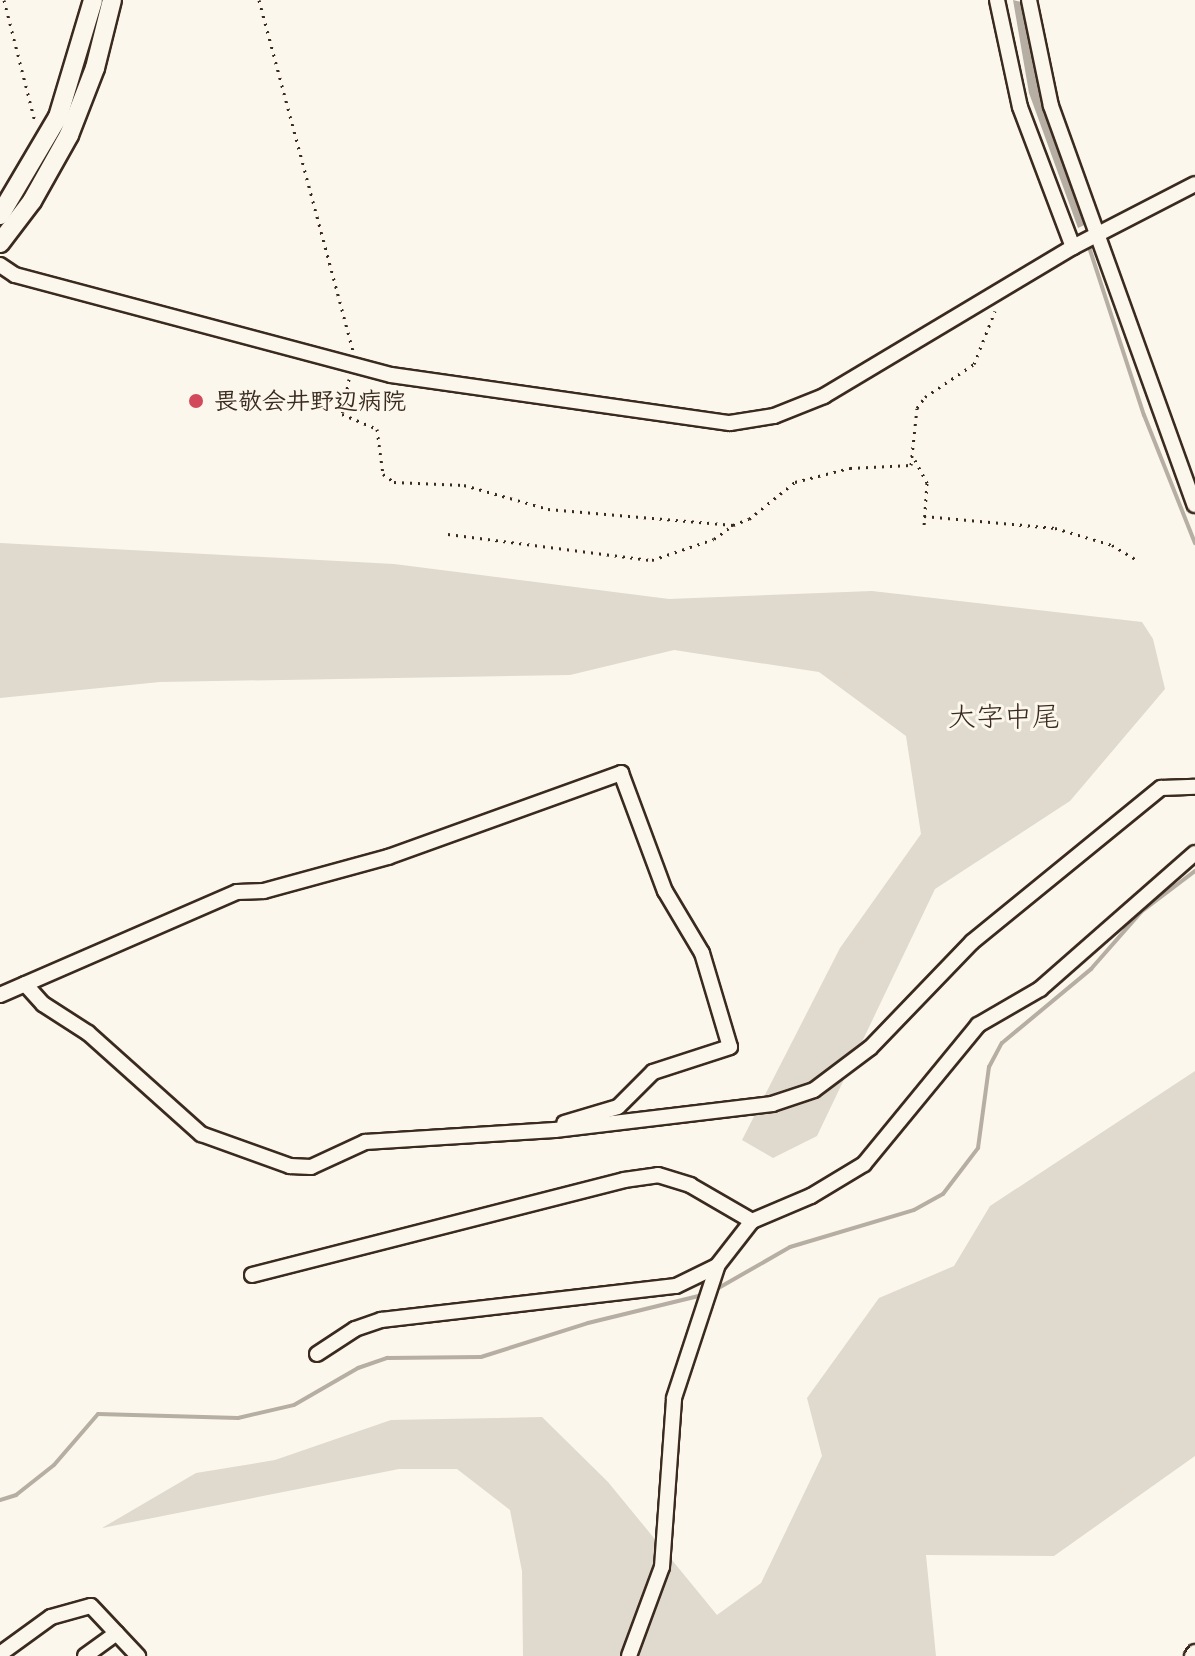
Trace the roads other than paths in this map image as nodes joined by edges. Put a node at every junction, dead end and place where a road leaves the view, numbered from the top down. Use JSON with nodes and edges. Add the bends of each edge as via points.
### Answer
{"nodes":[{"id":1,"x":93,"y":0,"type":"edge"},
{"id":2,"x":112,"y":0,"type":"edge"},
{"id":3,"x":997,"y":0,"type":"edge"},
{"id":4,"x":1029,"y":0,"type":"edge"},
{"id":5,"x":1195,"y":184,"type":"edge"},
{"id":6,"x":0,"y":215,"type":"edge"},
{"id":7,"x":1097,"y":233,"type":"junction"},
{"id":8,"x":0,"y":243,"type":"edge"},
{"id":9,"x":1075,"y":245,"type":"junction"},
{"id":10,"x":0,"y":265,"type":"edge"},
{"id":11,"x":1195,"y":505,"type":"edge"},
{"id":12,"x":1195,"y":787,"type":"edge"},
{"id":13,"x":1195,"y":853,"type":"edge"},
{"id":14,"x":25,"y":984,"type":"junction"},
{"id":15,"x":0,"y":995,"type":"edge"},
{"id":16,"x":555,"y":1130,"type":"junction"},
{"id":17,"x":752,"y":1221,"type":"junction"},
{"id":18,"x":717,"y":1266,"type":"junction"},
{"id":19,"x":252,"y":1275,"type":"dead end"},
{"id":20,"x":317,"y":1354,"type":"dead end"},
{"id":21,"x":117,"y":1633,"type":"junction"},
{"id":22,"x":0,"y":1654,"type":"edge"},
{"id":23,"x":85,"y":1656,"type":"edge"},
{"id":24,"x":138,"y":1656,"type":"edge"},
{"id":25,"x":629,"y":1656,"type":"edge"}],
"edges":[{"from":1,"to":6,"type":"main road","via":[[58,117]]},
{"from":2,"to":8,"type":"main road","via":[[95,68],[69,135],[32,201]]},
{"from":3,"to":9,"type":"street","via":[[1020,107]]},
{"from":4,"to":7,"type":"street","via":[[1051,106]]},
{"from":5,"to":7,"type":"street"},
{"from":7,"to":9,"type":"street"},
{"from":7,"to":11,"type":"street"},
{"from":9,"to":10,"type":"street","via":[[824,396],[752,421],[705,423],[353,366],[15,275]]},
{"from":12,"to":16,"type":"street","via":[[1161,788],[1093,840],[972,942],[879,1041],[803,1097]]},
{"from":13,"to":17,"type":"street","via":[[1040,989],[978,1025],[864,1164],[811,1196]]},
{"from":14,"to":15,"type":"street"},
{"from":14,"to":16,"type":"street","via":[[201,1134],[290,1166],[311,1167],[365,1142]]},
{"from":14,"to":16,"type":"street","via":[[237,892],[264,891],[388,857],[621,773],[660,879],[702,953],[730,1047],[653,1072],[618,1107],[569,1119]]},
{"from":17,"to":18,"type":"street"},
{"from":17,"to":19,"type":"street","via":[[690,1185],[658,1175],[498,1210],[442,1229],[291,1261]]},
{"from":18,"to":20,"type":"street","via":[[668,1288],[381,1320],[355,1329]]},
{"from":18,"to":25,"type":"street","via":[[674,1398],[662,1567]]},
{"from":21,"to":22,"type":"street","via":[[91,1606],[51,1617]]},
{"from":21,"to":23,"type":"street"},
{"from":21,"to":24,"type":"street"}]}
